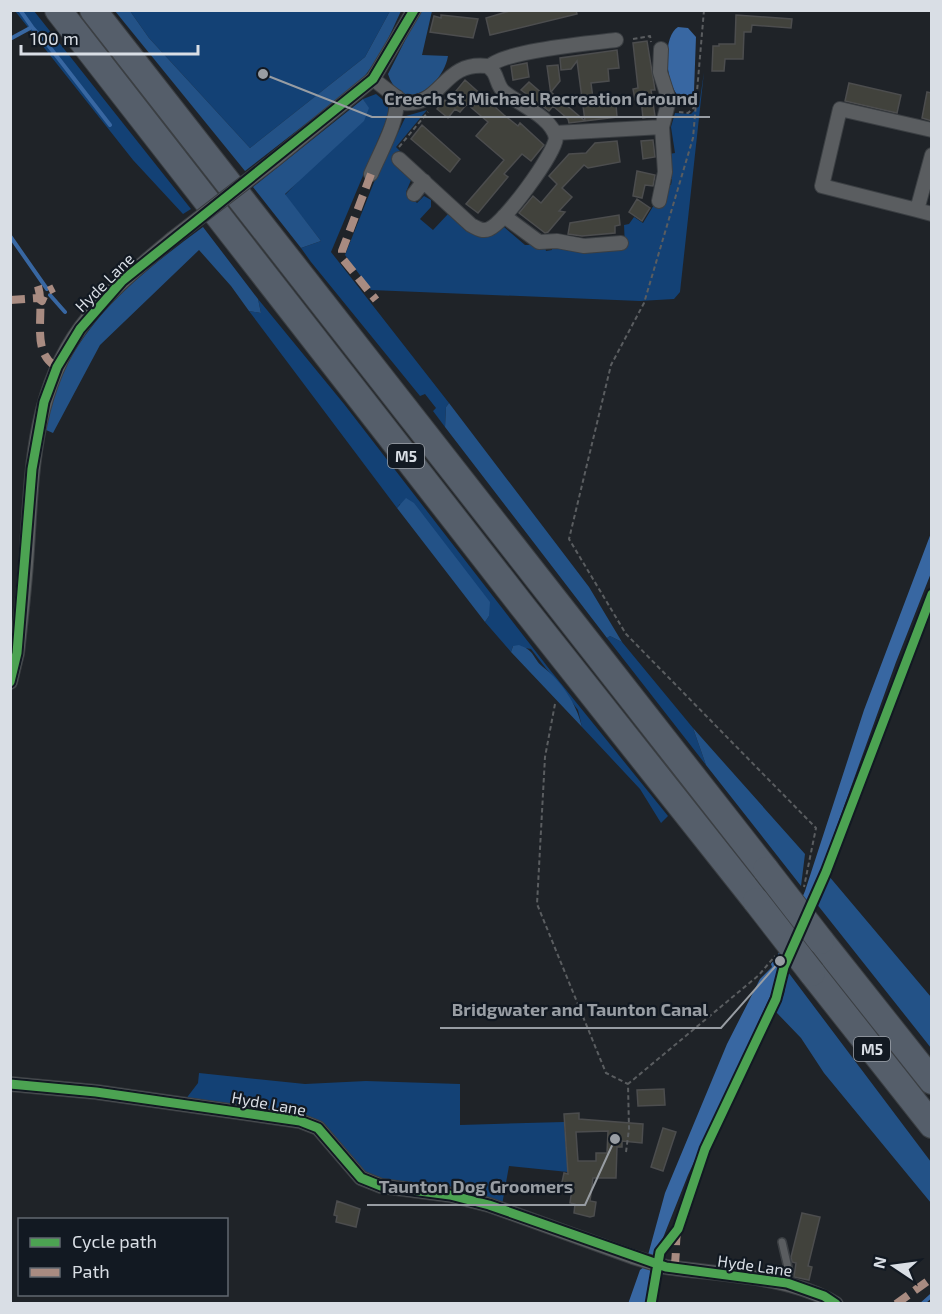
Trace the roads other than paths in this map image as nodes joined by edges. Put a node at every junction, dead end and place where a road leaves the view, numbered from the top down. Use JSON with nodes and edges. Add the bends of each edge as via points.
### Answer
{"nodes":[{"id":1,"x":58,"y":10,"type":"edge"},
{"id":2,"x":93,"y":10,"type":"edge"},
{"id":3,"x":414,"y":10,"type":"edge"},
{"id":4,"x":616,"y":40,"type":"dead end"},
{"id":5,"x":657,"y":48,"type":"road end"},
{"id":6,"x":489,"y":67,"type":"junction"},
{"id":7,"x":373,"y":79,"type":"junction"},
{"id":8,"x":397,"y":98,"type":"junction"},
{"id":9,"x":662,"y":127,"type":"junction"},
{"id":10,"x":932,"y":130,"type":"edge"},
{"id":11,"x":555,"y":133,"type":"junction"},
{"id":12,"x":932,"y":155,"type":"edge"},
{"id":13,"x":399,"y":159,"type":"road end"},
{"id":14,"x":371,"y":174,"type":"dead end"},
{"id":15,"x":424,"y":181,"type":"junction"},
{"id":16,"x":414,"y":194,"type":"dead end"},
{"id":17,"x":659,"y":201,"type":"dead end"},
{"id":18,"x":917,"y":210,"type":"junction"},
{"id":19,"x":932,"y":214,"type":"edge"},
{"id":20,"x":504,"y":216,"type":"junction"},
{"id":21,"x":621,"y":243,"type":"dead end"},
{"id":22,"x":10,"y":682,"type":"edge"},
{"id":23,"x":932,"y":1082,"type":"edge"},
{"id":24,"x":10,"y":1084,"type":"edge"},
{"id":25,"x":932,"y":1125,"type":"edge"},
{"id":26,"x":782,"y":1242,"type":"dead end"},
{"id":27,"x":787,"y":1283,"type":"junction"},
{"id":28,"x":836,"y":1304,"type":"edge"}],
"edges":[{"from":1,"to":25,"type":"highway","number":"M5","bridge":true},
{"from":2,"to":23,"type":"highway","number":"M5","bridge":true},
{"from":3,"to":7,"type":"street","name":"Hyde Lane"},
{"from":4,"to":6,"type":"street","via":[[536,51],[495,61]]},
{"from":5,"to":9,"type":"street","via":[[668,96]]},
{"from":6,"to":8,"type":"street","via":[[457,70],[433,95],[411,104]]},
{"from":6,"to":11,"type":"street","via":[[503,92]]},
{"from":7,"to":8,"type":"street"},
{"from":7,"to":22,"type":"street","name":"Hyde Lane","bridge":true,"via":[[122,281],[96,308],[65,352],[49,388],[34,446],[19,634]]},
{"from":8,"to":14,"type":"street","via":[[392,124]]},
{"from":9,"to":11,"type":"street"},
{"from":9,"to":17,"type":"street","via":[[665,172]]},
{"from":10,"to":18,"type":"street","via":[[840,109],[822,186]]},
{"from":11,"to":20,"type":"street","via":[[551,154]]},
{"from":12,"to":18,"type":"street"},
{"from":13,"to":15,"type":"street"},
{"from":15,"to":16,"type":"street"},
{"from":15,"to":20,"type":"street","via":[[479,230],[490,229]]},
{"from":18,"to":19,"type":"street"},
{"from":20,"to":21,"type":"street","via":[[539,242],[584,246]]},
{"from":24,"to":27,"type":"street","name":"Hyde Lane","bridge":true,"via":[[300,1121],[318,1128],[361,1178],[381,1186],[450,1195],[489,1205],[666,1267]]},
{"from":26,"to":27,"type":"lane","via":[[789,1272]]},
{"from":27,"to":28,"type":"street","name":"Hyde Lane"}]}
